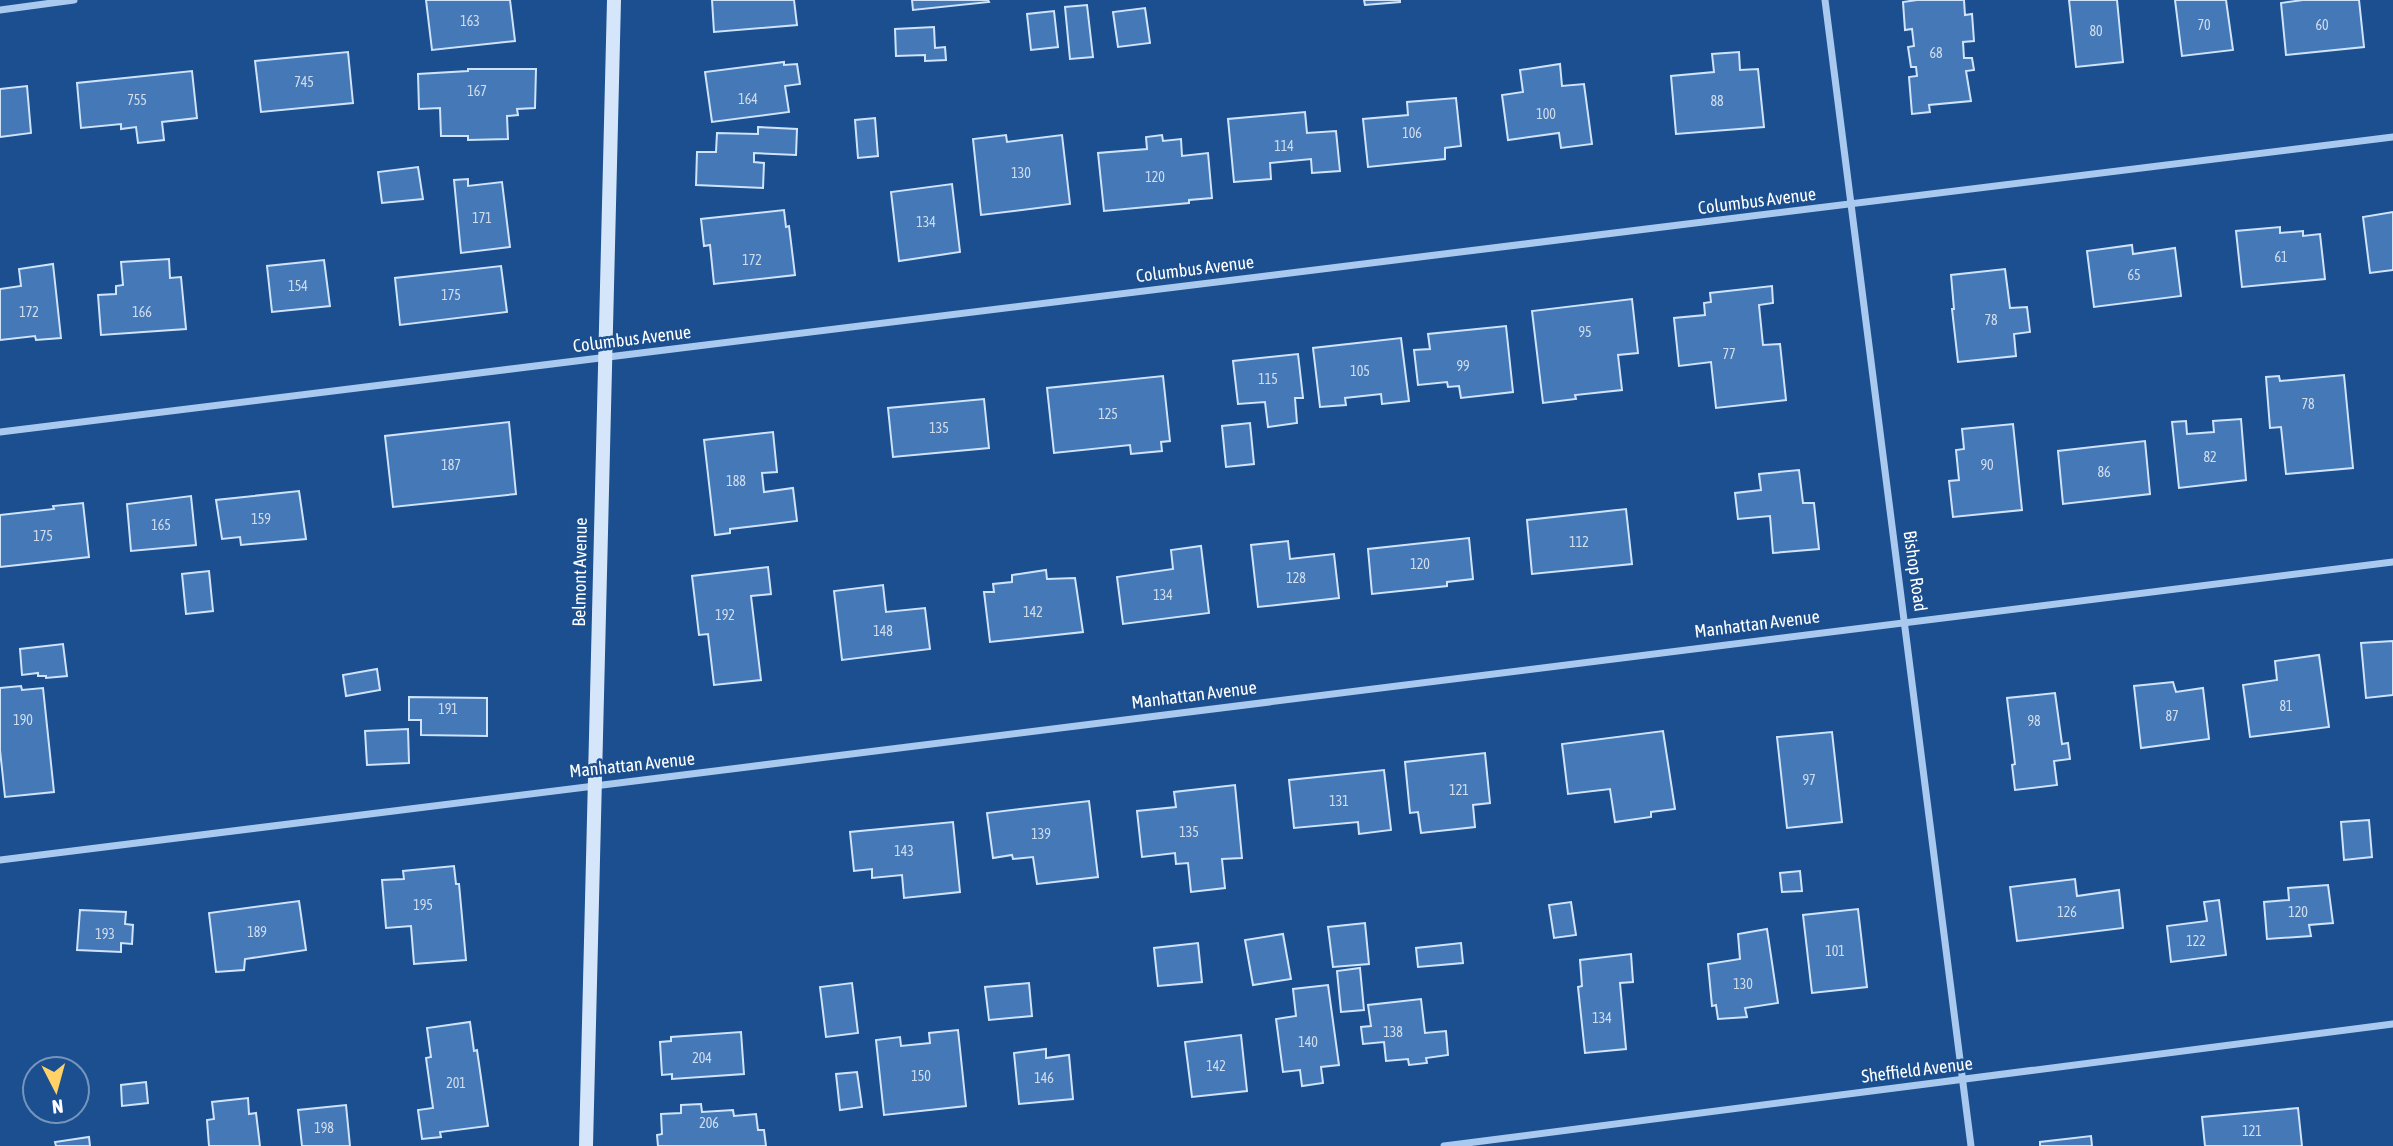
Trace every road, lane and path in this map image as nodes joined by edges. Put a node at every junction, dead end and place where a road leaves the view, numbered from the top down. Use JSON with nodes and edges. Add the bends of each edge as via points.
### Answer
{"nodes":[{"id":1,"x":74,"y":0,"type":"edge"},
{"id":2,"x":614,"y":0,"type":"edge"},
{"id":3,"x":1825,"y":0,"type":"edge"},
{"id":4,"x":0,"y":10,"type":"edge"},
{"id":5,"x":2393,"y":137,"type":"edge"},
{"id":6,"x":1850,"y":205,"type":"junction"},
{"id":7,"x":605,"y":358,"type":"junction"},
{"id":8,"x":0,"y":432,"type":"edge"},
{"id":9,"x":2393,"y":562,"type":"edge"},
{"id":10,"x":1905,"y":621,"type":"junction"},
{"id":11,"x":594,"y":785,"type":"junction"},
{"id":12,"x":0,"y":860,"type":"edge"},
{"id":13,"x":2393,"y":1024,"type":"edge"},
{"id":14,"x":1963,"y":1080,"type":"junction"},
{"id":15,"x":586,"y":1146,"type":"edge"},
{"id":16,"x":1444,"y":1146,"type":"edge"},
{"id":17,"x":1971,"y":1146,"type":"edge"}],
"edges":[{"from":1,"to":4,"type":"street"},
{"from":2,"to":7,"type":"main road","name":"Belmont Avenue"},
{"from":3,"to":6,"type":"street","name":"Bishop Road"},
{"from":5,"to":6,"type":"street","name":"Columbus Avenue"},
{"from":6,"to":7,"type":"street","name":"Columbus Avenue"},
{"from":6,"to":10,"type":"street","name":"Bishop Road"},
{"from":7,"to":8,"type":"street","name":"Columbus Avenue"},
{"from":7,"to":11,"type":"main road","name":"Belmont Avenue"},
{"from":9,"to":10,"type":"street","name":"Manhattan Avenue"},
{"from":10,"to":11,"type":"street","name":"Manhattan Avenue"},
{"from":10,"to":14,"type":"street","name":"Bishop Road"},
{"from":11,"to":12,"type":"street","name":"Manhattan Avenue"},
{"from":11,"to":15,"type":"main road","name":"Belmont Avenue"},
{"from":13,"to":14,"type":"street","name":"Sheffield Avenue"},
{"from":14,"to":16,"type":"street","name":"Sheffield Avenue"},
{"from":14,"to":17,"type":"street","name":"Bishop Road"}]}
